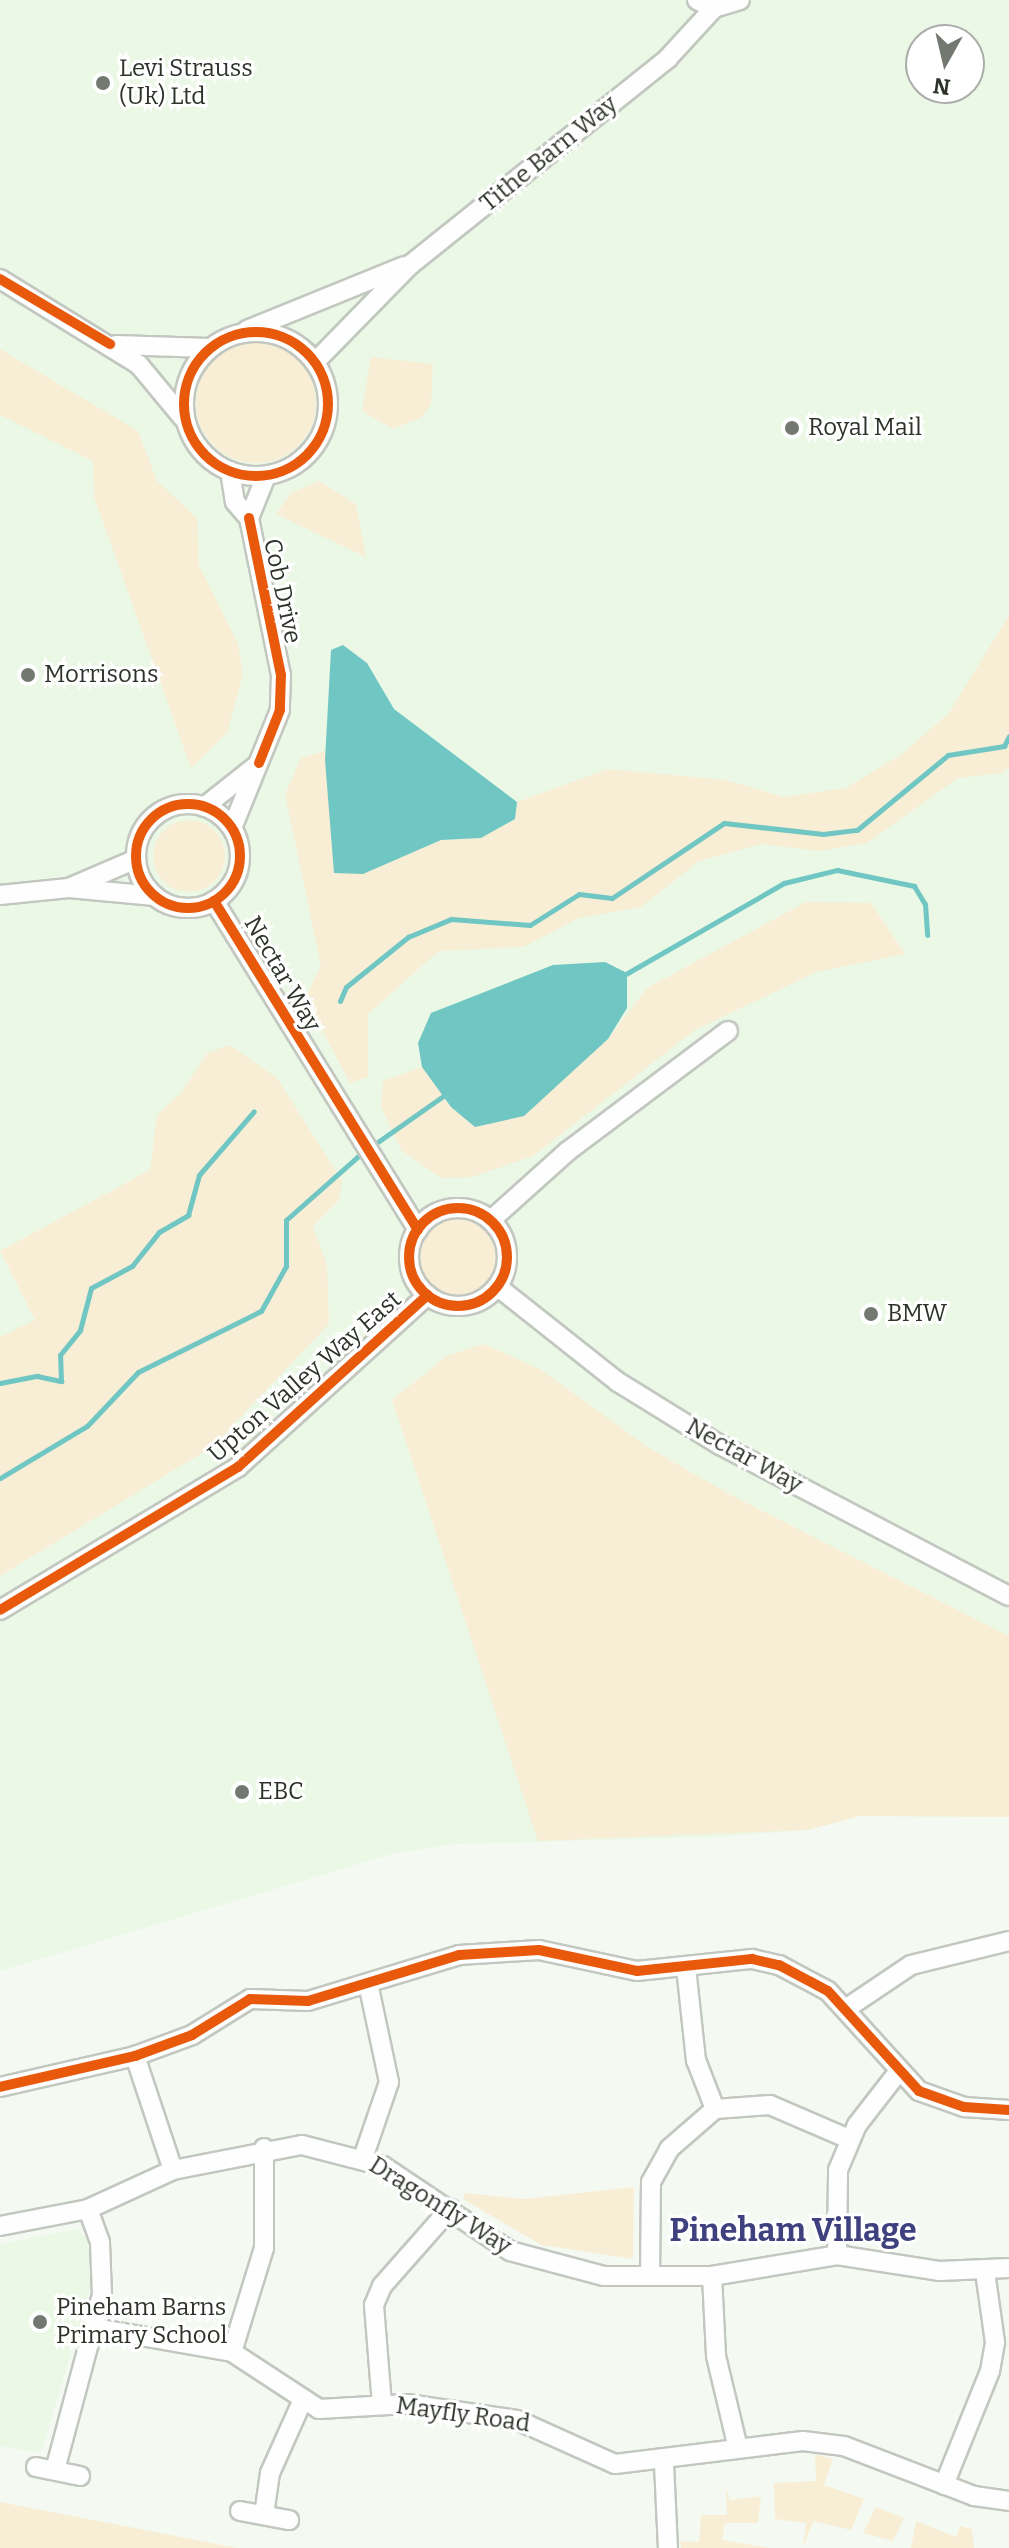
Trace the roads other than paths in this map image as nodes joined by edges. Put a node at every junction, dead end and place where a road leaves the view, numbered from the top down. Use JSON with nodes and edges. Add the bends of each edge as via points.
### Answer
{"nodes":[{"id":1,"x":691,"y":0,"type":"edge"},
{"id":2,"x":740,"y":0,"type":"edge"},
{"id":3,"x":706,"y":4,"type":"edge"},
{"id":4,"x":684,"y":40,"type":"junction"},
{"id":5,"x":410,"y":265,"type":"junction"},
{"id":6,"x":0,"y":279,"type":"edge"},
{"id":7,"x":241,"y":333,"type":"junction"},
{"id":8,"x":110,"y":344,"type":"junction"},
{"id":9,"x":209,"y":348,"type":"junction"},
{"id":10,"x":315,"y":362,"type":"junction"},
{"id":11,"x":185,"y":421,"type":"junction"},
{"id":12,"x":230,"y":471,"type":"junction"},
{"id":13,"x":266,"y":476,"type":"junction"},
{"id":14,"x":249,"y":518,"type":"junction"},
{"id":15,"x":259,"y":763,"type":"junction"},
{"id":16,"x":204,"y":807,"type":"junction"},
{"id":17,"x":232,"y":828,"type":"junction"},
{"id":18,"x":136,"y":859,"type":"junction"},
{"id":19,"x":69,"y":888,"type":"junction"},
{"id":20,"x":0,"y":895,"type":"edge"},
{"id":21,"x":155,"y":896,"type":"junction"},
{"id":22,"x":214,"y":901,"type":"junction"},
{"id":23,"x":728,"y":1031,"type":"dead end"},
{"id":24,"x":491,"y":1220,"type":"junction"},
{"id":25,"x":418,"y":1230,"type":"junction"},
{"id":26,"x":498,"y":1287,"type":"junction"},
{"id":27,"x":428,"y":1295,"type":"junction"},
{"id":28,"x":1009,"y":1596,"type":"edge"},
{"id":29,"x":0,"y":1610,"type":"edge"},
{"id":30,"x":1009,"y":1941,"type":"edge"},
{"id":31,"x":686,"y":1967,"type":"junction"},
{"id":32,"x":369,"y":1988,"type":"junction"},
{"id":33,"x":847,"y":2008,"type":"junction"},
{"id":34,"x":135,"y":2056,"type":"junction"},
{"id":35,"x":899,"y":2071,"type":"junction"},
{"id":36,"x":0,"y":2087,"type":"edge"},
{"id":37,"x":715,"y":2109,"type":"junction"},
{"id":38,"x":1009,"y":2110,"type":"edge"},
{"id":39,"x":849,"y":2139,"type":"junction"},
{"id":40,"x":264,"y":2148,"type":"junction"},
{"id":41,"x":363,"y":2158,"type":"junction"},
{"id":42,"x":173,"y":2170,"type":"junction"},
{"id":43,"x":88,"y":2209,"type":"junction"},
{"id":44,"x":450,"y":2209,"type":"junction"},
{"id":45,"x":0,"y":2226,"type":"edge"},
{"id":46,"x":837,"y":2255,"type":"junction"},
{"id":47,"x":1009,"y":2268,"type":"edge"},
{"id":48,"x":985,"y":2272,"type":"junction"},
{"id":49,"x":650,"y":2276,"type":"junction"},
{"id":50,"x":712,"y":2276,"type":"junction"},
{"id":51,"x":95,"y":2328,"type":"junction"},
{"id":52,"x":232,"y":2352,"type":"junction"},
{"id":53,"x":301,"y":2404,"type":"junction"},
{"id":54,"x":382,"y":2405,"type":"junction"},
{"id":55,"x":738,"y":2448,"type":"junction"},
{"id":56,"x":664,"y":2464,"type":"junction"},
{"id":57,"x":36,"y":2467,"type":"dead end"},
{"id":58,"x":55,"y":2470,"type":"junction"},
{"id":59,"x":80,"y":2476,"type":"dead end"},
{"id":60,"x":944,"y":2485,"type":"junction"},
{"id":61,"x":1009,"y":2501,"type":"edge"},
{"id":62,"x":240,"y":2511,"type":"dead end"},
{"id":63,"x":264,"y":2515,"type":"junction"},
{"id":64,"x":289,"y":2520,"type":"dead end"},
{"id":65,"x":668,"y":2548,"type":"edge"}],
"edges":[{"from":1,"to":4,"type":"street"},
{"from":2,"to":3,"type":"street","name":"Tithe Barn Way"},
{"from":3,"to":4,"type":"street","name":"Tithe Barn Way"},
{"from":4,"to":5,"type":"street","name":"Tithe Barn Way"},
{"from":5,"to":7,"type":"street","name":"Tithe Barn Way","via":[[299,303]]},
{"from":5,"to":10,"type":"street","name":"Tithe Barn Way"},
{"from":6,"to":8,"type":"street"},
{"from":7,"to":9,"type":"street"},
{"from":7,"to":10,"type":"street","via":[[282,336]]},
{"from":8,"to":9,"type":"street","via":[[145,351]]},
{"from":8,"to":11,"type":"street","via":[[139,365]]},
{"from":9,"to":11,"type":"street","via":[[187,381]]},
{"from":10,"to":13,"type":"street","via":[[328,395],[317,443],[301,461]]},
{"from":11,"to":12,"type":"street","via":[[203,453]]},
{"from":12,"to":13,"type":"street"},
{"from":12,"to":14,"type":"street","name":"Cob Drive","via":[[235,502]]},
{"from":13,"to":14,"type":"street","name":"Cob Drive"},
{"from":14,"to":15,"type":"street","name":"Cob Drive","via":[[250,551],[281,675],[280,710]]},
{"from":15,"to":16,"type":"street","name":"Cob Drive"},
{"from":15,"to":17,"type":"street","name":"Cob Drive"},
{"from":16,"to":17,"type":"street"},
{"from":16,"to":18,"type":"street","via":[[159,813],[138,841]]},
{"from":17,"to":22,"type":"street","via":[[236,876]]},
{"from":18,"to":19,"type":"street"},
{"from":18,"to":21,"type":"street"},
{"from":19,"to":20,"type":"street"},
{"from":19,"to":21,"type":"street"},
{"from":21,"to":22,"type":"street","via":[[184,908]]},
{"from":22,"to":25,"type":"street","name":"Nectar Way","via":[[380,1180]]},
{"from":23,"to":24,"type":"street","via":[[568,1151]]},
{"from":24,"to":25,"type":"street","via":[[444,1210]]},
{"from":24,"to":26,"type":"street","via":[[506,1245]]},
{"from":25,"to":27,"type":"street","via":[[409,1260]]},
{"from":26,"to":27,"type":"street","via":[[461,1307]]},
{"from":26,"to":28,"type":"street","name":"Nectar Way","via":[[618,1382],[720,1445]]},
{"from":27,"to":29,"type":"street","name":"Upton Valley Way East","via":[[238,1467]]},
{"from":30,"to":33,"type":"street","via":[[911,1965]]},
{"from":31,"to":32,"type":"street","via":[[626,1970],[539,1950],[459,1955]]},
{"from":31,"to":33,"type":"street","via":[[752,1959],[779,1965]]},
{"from":31,"to":37,"type":"street","via":[[696,2060]]},
{"from":32,"to":34,"type":"street","via":[[308,2001],[250,1999],[192,2035]]},
{"from":32,"to":41,"type":"street","via":[[389,2082]]},
{"from":33,"to":35,"type":"street"},
{"from":34,"to":36,"type":"street"},
{"from":34,"to":42,"type":"street"},
{"from":35,"to":38,"type":"street","via":[[919,2091],[964,2107]]},
{"from":35,"to":39,"type":"street"},
{"from":37,"to":39,"type":"street","via":[[770,2105]]},
{"from":37,"to":49,"type":"street","via":[[669,2149],[651,2182]]},
{"from":39,"to":46,"type":"street","via":[[834,2196]]},
{"from":40,"to":41,"type":"street","name":"Dragonfly Way","via":[[302,2145]]},
{"from":40,"to":42,"type":"street","name":"Dragonfly Way"},
{"from":40,"to":52,"type":"street","via":[[264,2248]]},
{"from":41,"to":44,"type":"street","name":"Dragonfly Way"},
{"from":42,"to":43,"type":"street","name":"Dragonfly Way"},
{"from":43,"to":45,"type":"street","name":"Dragonfly Way"},
{"from":43,"to":51,"type":"street","via":[[103,2266]]},
{"from":44,"to":49,"type":"street","name":"Dragonfly Way","via":[[510,2251],[545,2264]]},
{"from":44,"to":54,"type":"street","via":[[382,2286],[374,2305]]},
{"from":46,"to":48,"type":"street","name":"Dragonfly Way"},
{"from":46,"to":50,"type":"street","name":"Dragonfly Way"},
{"from":47,"to":48,"type":"street"},
{"from":48,"to":60,"type":"street","via":[[995,2342],[990,2371]]},
{"from":49,"to":50,"type":"street","name":"Dragonfly Way"},
{"from":50,"to":55,"type":"street","via":[[716,2356]]},
{"from":51,"to":52,"type":"street"},
{"from":51,"to":58,"type":"street"},
{"from":52,"to":53,"type":"street"},
{"from":53,"to":54,"type":"street","name":"Mayfly Road","via":[[354,2410]]},
{"from":53,"to":63,"type":"street","via":[[270,2473]]},
{"from":54,"to":56,"type":"street","name":"Mayfly Road","via":[[533,2423],[615,2464]]},
{"from":55,"to":56,"type":"street","name":"Mayfly Road"},
{"from":55,"to":60,"type":"street","name":"Mayfly Road","via":[[803,2441],[844,2446]]},
{"from":56,"to":65,"type":"street"},
{"from":57,"to":58,"type":"street"},
{"from":58,"to":59,"type":"street"},
{"from":60,"to":61,"type":"street","name":"Mayfly Road"},
{"from":62,"to":63,"type":"street"},
{"from":63,"to":64,"type":"street"}]}
